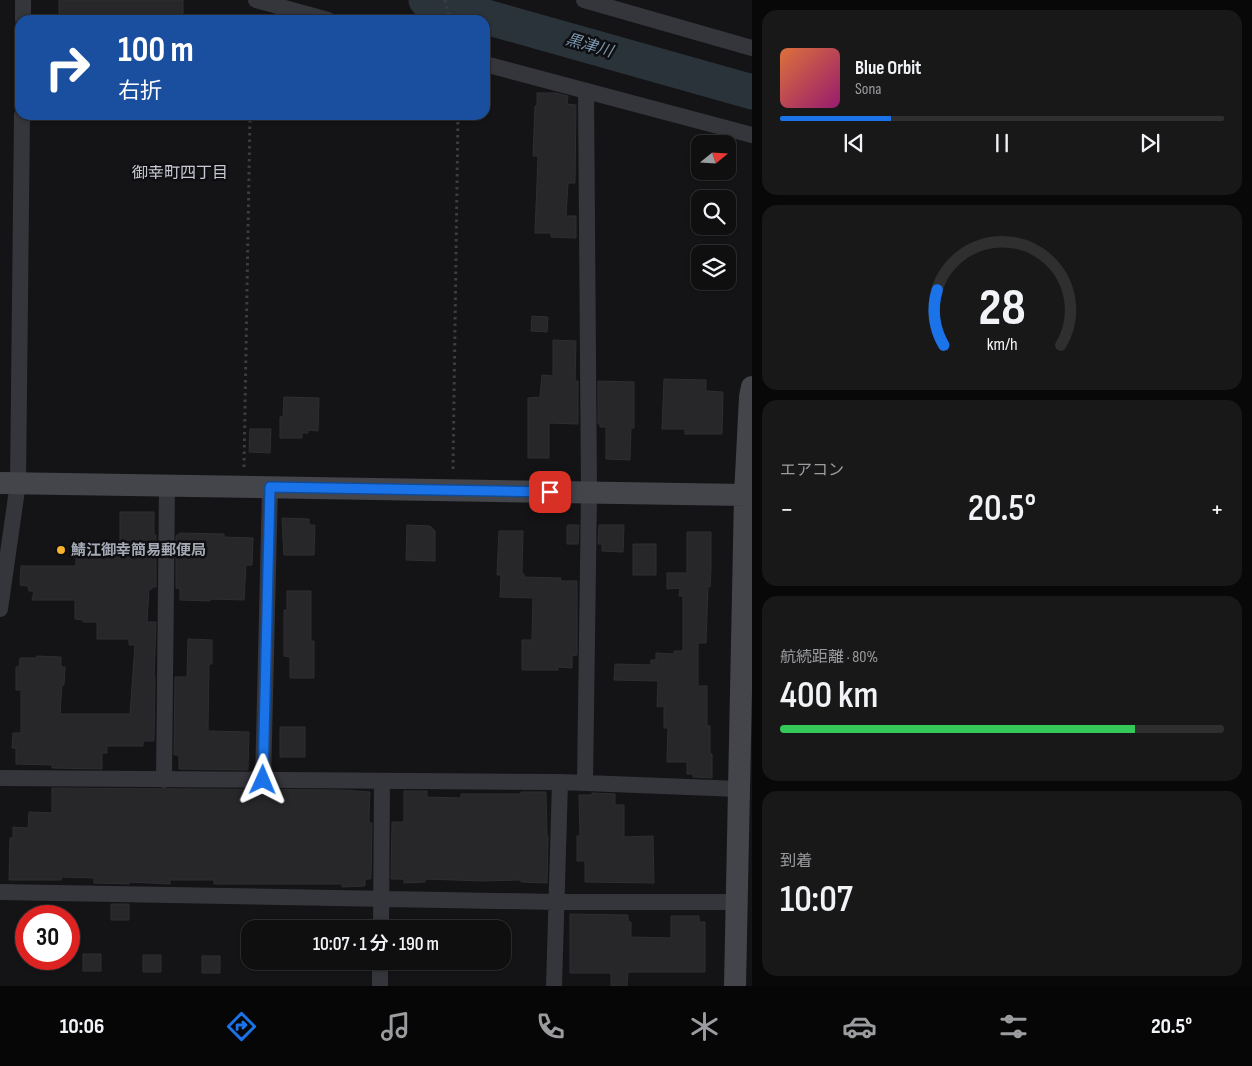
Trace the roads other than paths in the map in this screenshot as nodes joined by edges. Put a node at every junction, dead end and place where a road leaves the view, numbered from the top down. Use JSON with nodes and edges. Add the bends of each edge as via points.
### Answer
{"nodes":[{"id":1,"x":23,"y":0,"type":"edge"},
{"id":2,"x":256,"y":0,"type":"edge"},
{"id":3,"x":584,"y":0,"type":"edge"},
{"id":4,"x":23,"y":15,"type":"edge"},
{"id":5,"x":310,"y":15,"type":"edge"},
{"id":6,"x":752,"y":48,"type":"edge"},
{"id":7,"x":490,"y":65,"type":"edge"},
{"id":8,"x":586,"y":91,"type":"junction"},
{"id":9,"x":22,"y":120,"type":"edge"},
{"id":10,"x":752,"y":135,"type":"edge"},
{"id":11,"x":752,"y":386,"type":"edge"},
{"id":12,"x":9,"y":483,"type":"edge"},
{"id":13,"x":167,"y":486,"type":"junction"},
{"id":14,"x":270,"y":487,"type":"junction"},
{"id":15,"x":589,"y":493,"type":"junction"},
{"id":16,"x":748,"y":495,"type":"edge"},
{"id":17,"x":0,"y":608,"type":"edge"},
{"id":18,"x":747,"y":619,"type":"edge"},
{"id":19,"x":746,"y":752,"type":"edge"},
{"id":20,"x":0,"y":778,"type":"edge"},
{"id":21,"x":164,"y":780,"type":"junction"},
{"id":22,"x":263,"y":780,"type":"junction"},
{"id":23,"x":382,"y":782,"type":"junction"},
{"id":24,"x":560,"y":782,"type":"junction"},
{"id":25,"x":585,"y":783,"type":"junction"},
{"id":26,"x":739,"y":789,"type":"junction"},
{"id":27,"x":745,"y":880,"type":"edge"},
{"id":28,"x":0,"y":892,"type":"edge"},
{"id":29,"x":381,"y":898,"type":"junction"},
{"id":30,"x":557,"y":902,"type":"junction"},
{"id":31,"x":737,"y":902,"type":"junction"},
{"id":32,"x":381,"y":920,"type":"edge"},
{"id":33,"x":380,"y":970,"type":"edge"},
{"id":34,"x":380,"y":986,"type":"edge"},
{"id":35,"x":554,"y":986,"type":"edge"},
{"id":36,"x":735,"y":986,"type":"edge"}],
"edges":[{"from":1,"to":4,"type":"street"},
{"from":2,"to":5,"type":"street"},
{"from":3,"to":6,"type":"street"},
{"from":7,"to":8,"type":"street"},
{"from":8,"to":10,"type":"street"},
{"from":8,"to":15,"type":"street"},
{"from":9,"to":12,"type":"street"},
{"from":11,"to":16,"type":"street"},
{"from":12,"to":13,"type":"street"},
{"from":12,"to":17,"type":"street"},
{"from":13,"to":14,"type":"street"},
{"from":13,"to":21,"type":"street"},
{"from":14,"to":15,"type":"street"},
{"from":14,"to":22,"type":"street"},
{"from":15,"to":16,"type":"street"},
{"from":15,"to":25,"type":"street"},
{"from":16,"to":18,"type":"street"},
{"from":18,"to":19,"type":"street"},
{"from":19,"to":26,"type":"street"},
{"from":20,"to":21,"type":"street"},
{"from":21,"to":22,"type":"street"},
{"from":22,"to":23,"type":"street"},
{"from":23,"to":24,"type":"street"},
{"from":23,"to":29,"type":"street"},
{"from":24,"to":25,"type":"street"},
{"from":24,"to":30,"type":"street"},
{"from":25,"to":26,"type":"street"},
{"from":26,"to":27,"type":"street"},
{"from":27,"to":31,"type":"street"},
{"from":28,"to":29,"type":"street"},
{"from":29,"to":30,"type":"street"},
{"from":29,"to":32,"type":"street"},
{"from":30,"to":31,"type":"street"},
{"from":30,"to":35,"type":"street"},
{"from":31,"to":36,"type":"street"},
{"from":33,"to":34,"type":"street"}]}
